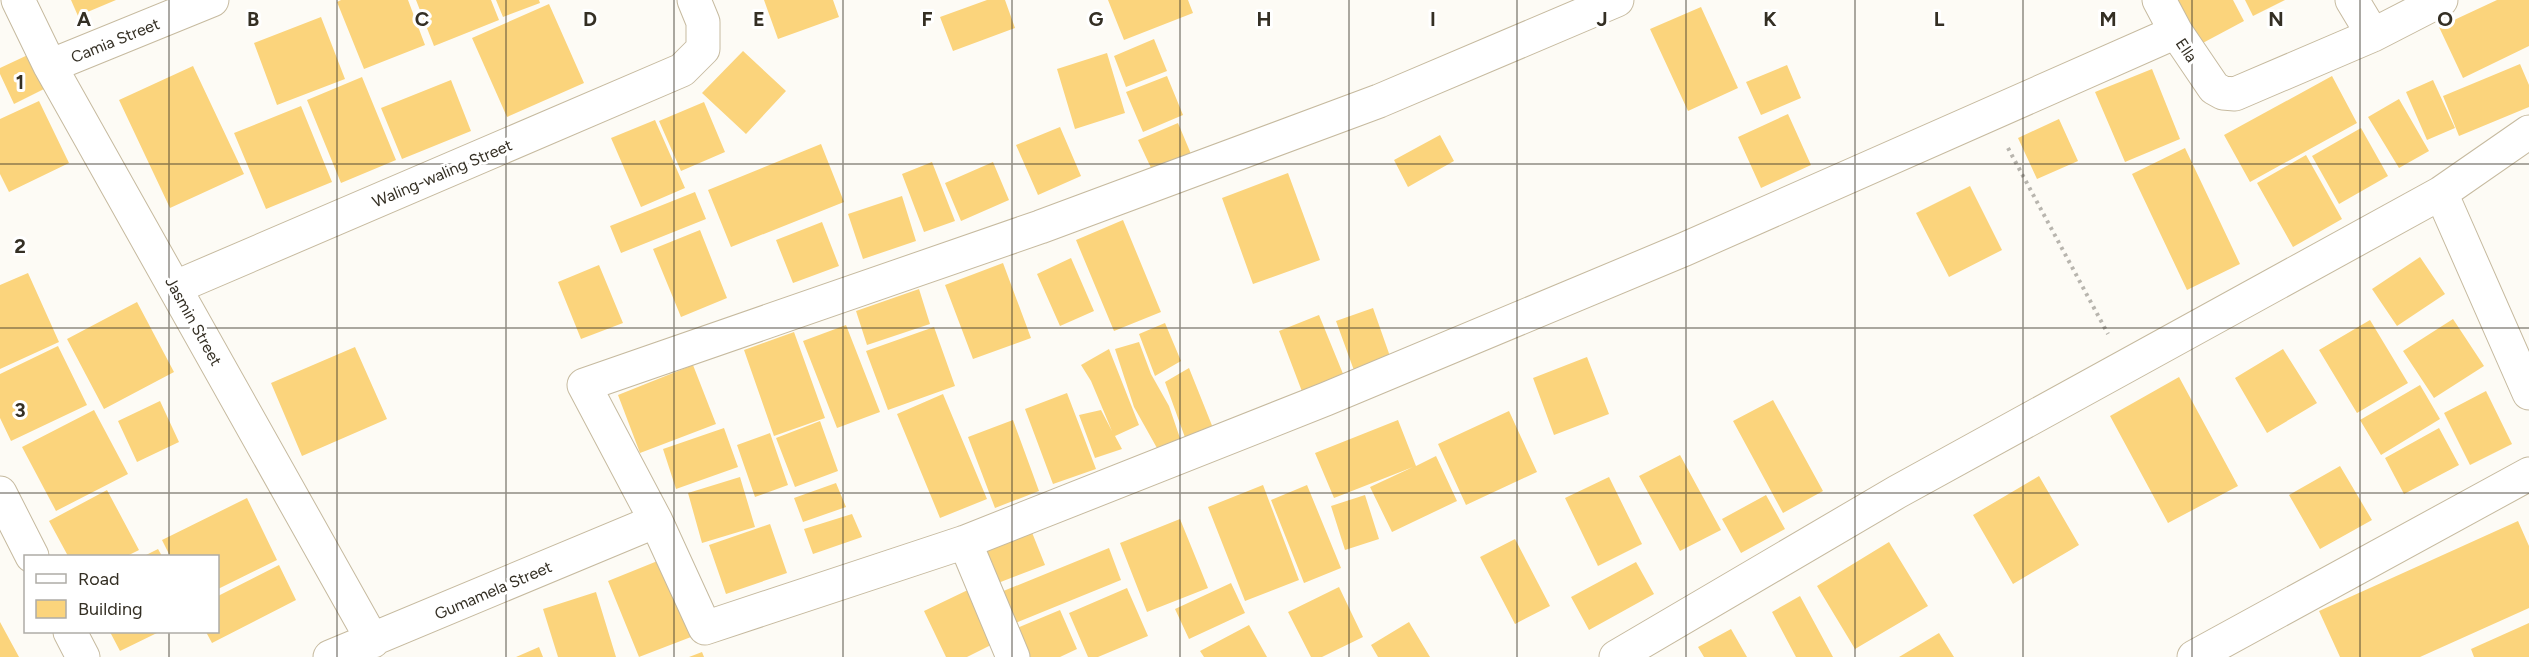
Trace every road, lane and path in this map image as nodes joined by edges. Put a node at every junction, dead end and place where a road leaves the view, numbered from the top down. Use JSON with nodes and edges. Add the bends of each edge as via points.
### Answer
{"nodes":[{"id":1,"x":18,"y":0,"type":"edge"},
{"id":2,"x":212,"y":0,"type":"edge"},
{"id":3,"x":694,"y":0,"type":"edge"},
{"id":4,"x":1617,"y":0,"type":"edge"},
{"id":5,"x":2159,"y":0,"type":"edge"},
{"id":6,"x":2352,"y":0,"type":"edge"},
{"id":7,"x":2441,"y":0,"type":"edge"},
{"id":8,"x":2176,"y":32,"type":"junction"},
{"id":9,"x":2373,"y":35,"type":"junction"},
{"id":10,"x":50,"y":66,"type":"junction"},
{"id":11,"x":1989,"y":113,"type":"junction"},
{"id":12,"x":2529,"y":132,"type":"edge"},
{"id":13,"x":2441,"y":193,"type":"junction"},
{"id":14,"x":176,"y":287,"type":"junction"},
{"id":15,"x":2125,"y":366,"type":"junction"},
{"id":16,"x":2529,"y":393,"type":"edge"},
{"id":17,"x":2529,"y":474,"type":"edge"},
{"id":18,"x":0,"y":493,"type":"edge"},
{"id":19,"x":656,"y":521,"type":"junction"},
{"id":20,"x":965,"y":542,"type":"junction"},
{"id":21,"x":31,"y":555,"type":"edge"},
{"id":22,"x":71,"y":633,"type":"edge"},
{"id":23,"x":373,"y":641,"type":"junction"},
{"id":24,"x":83,"y":657,"type":"edge"},
{"id":25,"x":330,"y":657,"type":"edge"},
{"id":26,"x":1013,"y":657,"type":"edge"},
{"id":27,"x":1616,"y":657,"type":"edge"},
{"id":28,"x":2194,"y":657,"type":"edge"}],
"edges":[{"from":1,"to":10,"type":"street","name":"Jasmin Street"},
{"from":2,"to":10,"type":"street","name":"Camia Street"},
{"from":3,"to":14,"type":"street","name":"Waling-waling Street","via":[[703,22],[703,49],[682,70]]},
{"from":4,"to":19,"type":"street","via":[[1379,101],[1138,191],[584,385]]},
{"from":5,"to":8,"type":"street","name":"Ella"},
{"from":6,"to":9,"type":"street"},
{"from":7,"to":9,"type":"street"},
{"from":8,"to":9,"type":"street","name":"Ella","via":[[2214,88],[2235,94]]},
{"from":8,"to":11,"type":"street"},
{"from":10,"to":14,"type":"street","name":"Jasmin Street"},
{"from":11,"to":15,"type":"path"},
{"from":11,"to":20,"type":"street","via":[[1675,254],[1326,399]]},
{"from":12,"to":13,"type":"street"},
{"from":13,"to":15,"type":"street"},
{"from":13,"to":16,"type":"street"},
{"from":14,"to":23,"type":"street","name":"Jasmin Street"},
{"from":15,"to":27,"type":"street","via":[[1897,492]]},
{"from":17,"to":28,"type":"street"},
{"from":18,"to":21,"type":"street"},
{"from":19,"to":20,"type":"street","via":[[705,628]]},
{"from":19,"to":23,"type":"street","name":"Gumamela Street"},
{"from":20,"to":26,"type":"street"},
{"from":22,"to":24,"type":"street"},
{"from":23,"to":25,"type":"street","name":"Gumamela Street"}]}
